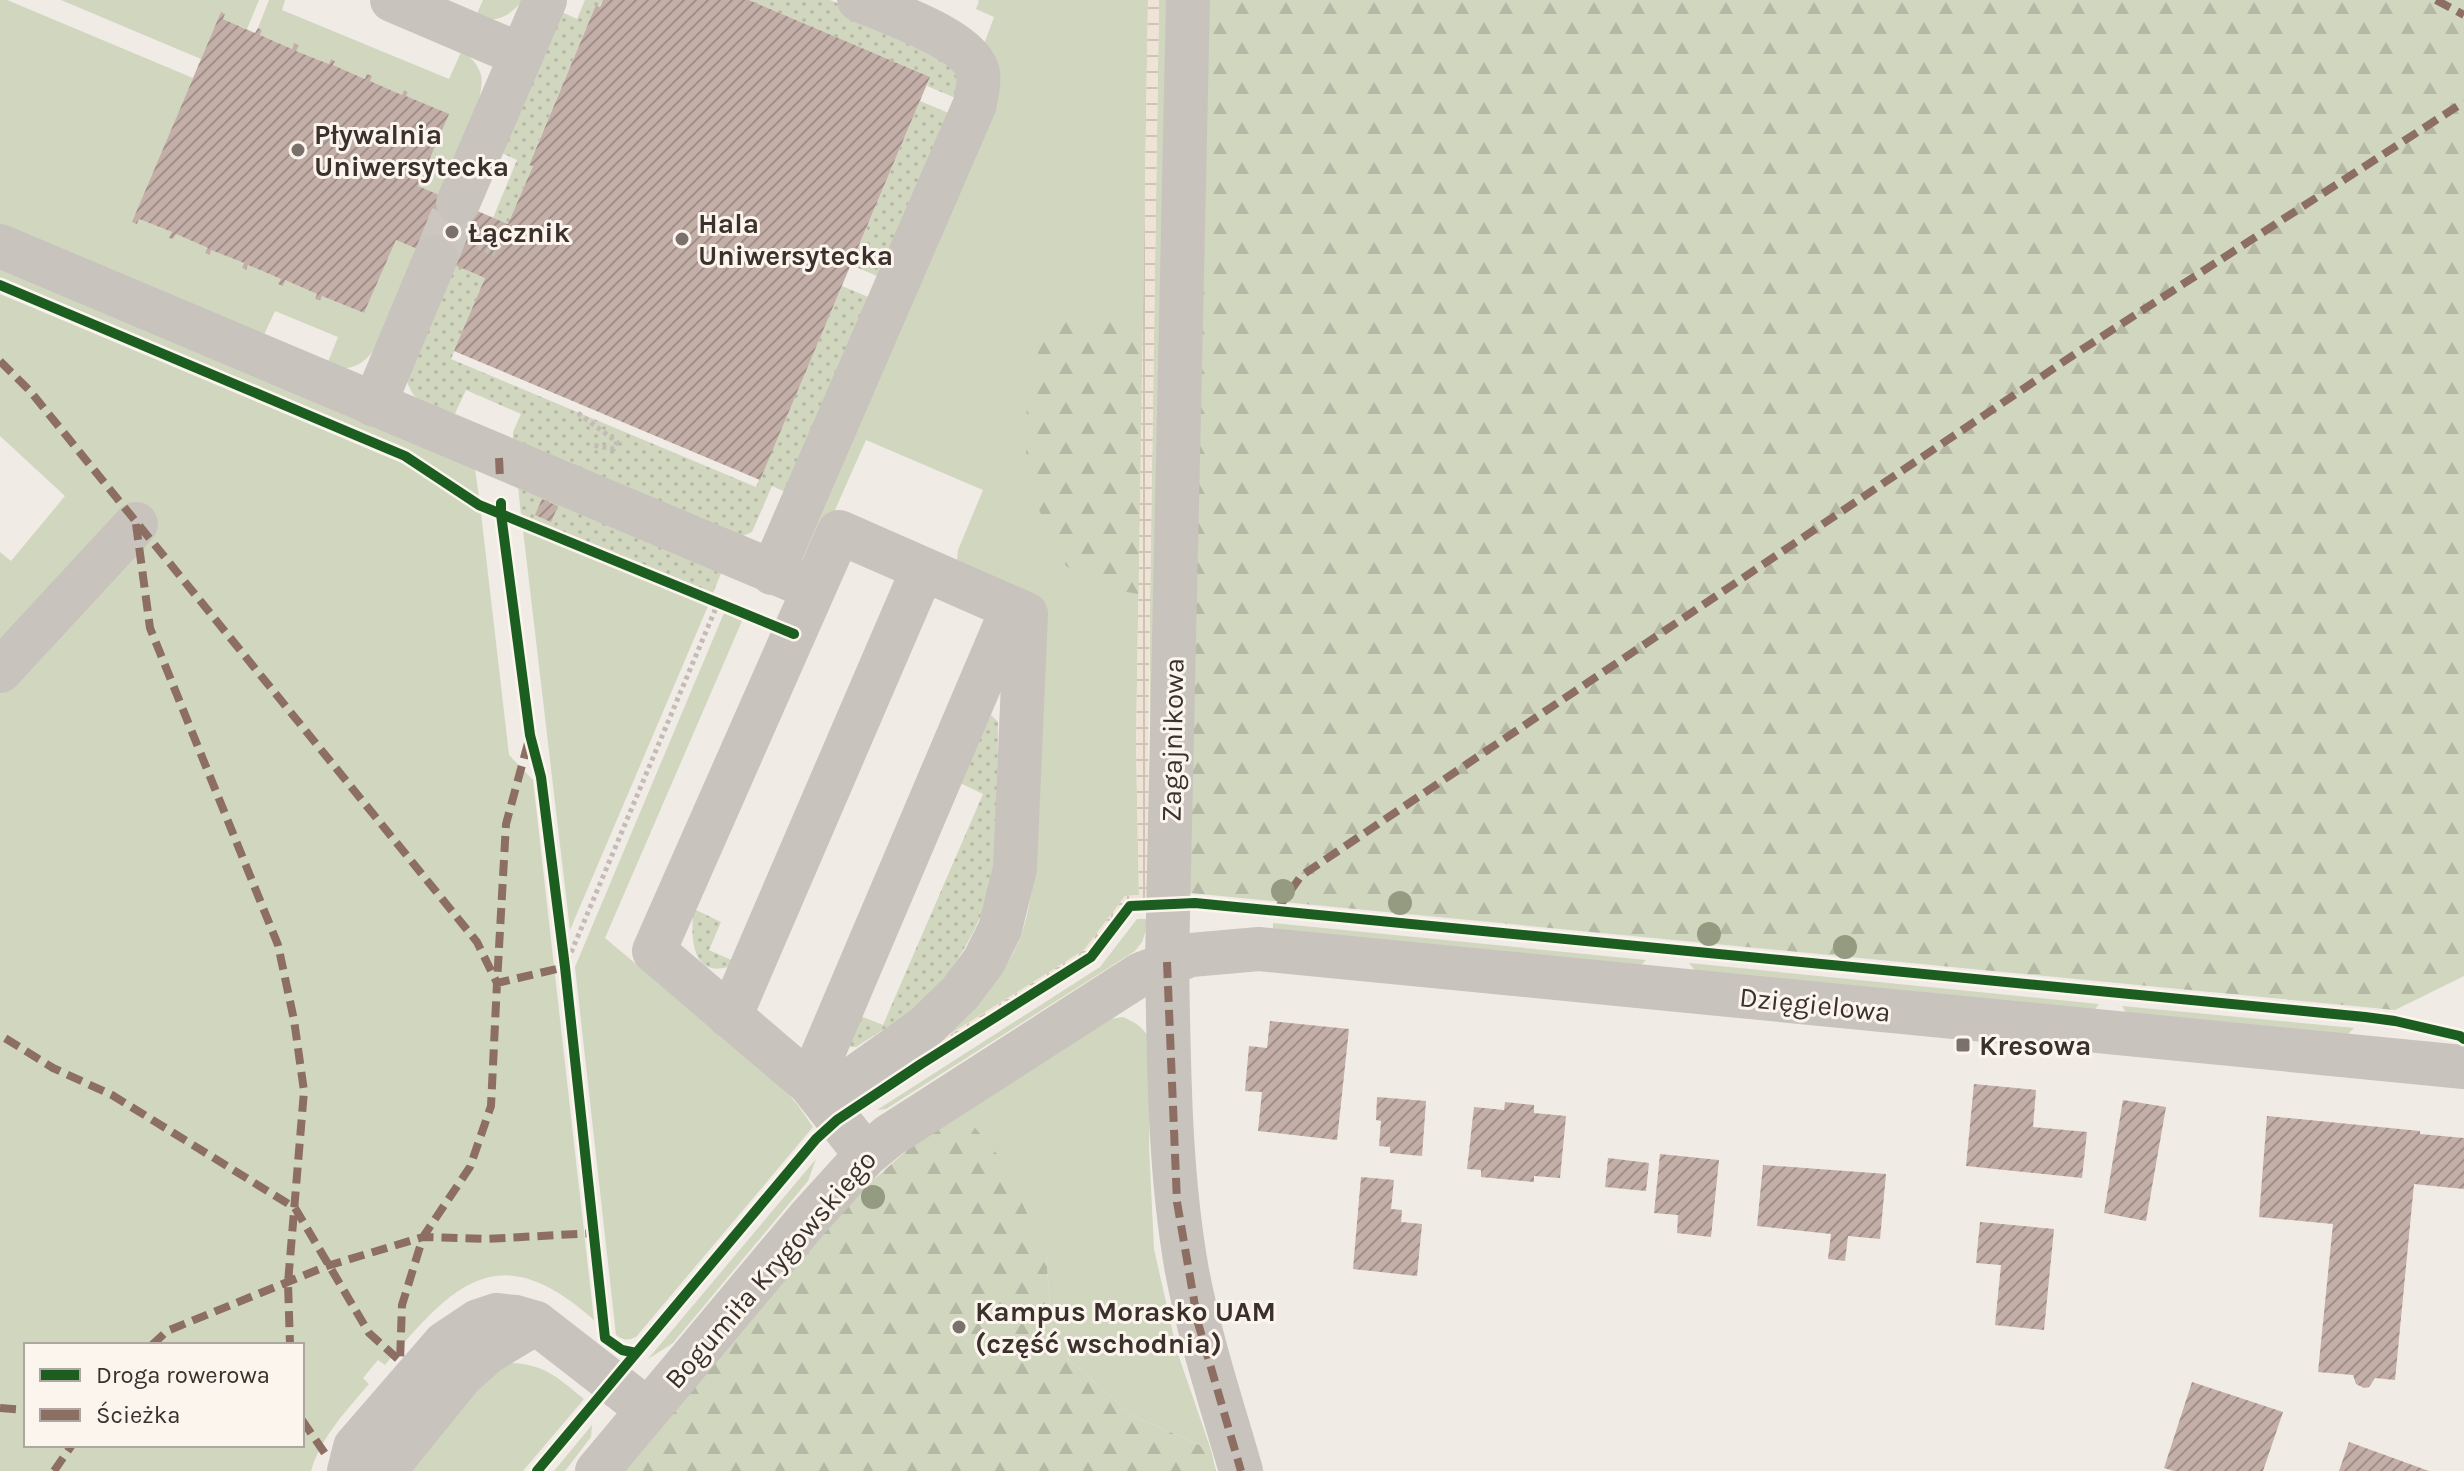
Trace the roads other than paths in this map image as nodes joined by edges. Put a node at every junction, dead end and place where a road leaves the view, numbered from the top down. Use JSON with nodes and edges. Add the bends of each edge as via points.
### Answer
{"nodes":[{"id":1,"x":392,"y":0,"type":"edge"},
{"id":2,"x":545,"y":0,"type":"edge"},
{"id":3,"x":859,"y":0,"type":"edge"},
{"id":4,"x":1188,"y":0,"type":"edge"},
{"id":5,"x":521,"y":55,"type":"junction"},
{"id":6,"x":458,"y":203,"type":"tunnel mouth"},
{"id":7,"x":0,"y":246,"type":"edge"},
{"id":8,"x":436,"y":257,"type":"tunnel mouth"},
{"id":9,"x":374,"y":405,"type":"junction"},
{"id":10,"x":136,"y":524,"type":"dead end"},
{"id":11,"x":923,"y":569,"type":"junction"},
{"id":12,"x":772,"y":573,"type":"junction"},
{"id":13,"x":814,"y":589,"type":"junction"},
{"id":14,"x":1012,"y":609,"type":"junction"},
{"id":15,"x":0,"y":671,"type":"edge"},
{"id":16,"x":1167,"y":962,"type":"junction"},
{"id":17,"x":730,"y":1017,"type":"junction"},
{"id":18,"x":2464,"y":1067,"type":"edge"},
{"id":19,"x":817,"y":1092,"type":"junction"},
{"id":20,"x":866,"y":1155,"type":"junction"},
{"id":21,"x":536,"y":1323,"type":"junction"},
{"id":22,"x":648,"y":1410,"type":"junction"},
{"id":23,"x":349,"y":1471,"type":"edge"},
{"id":24,"x":384,"y":1471,"type":"edge"},
{"id":25,"x":597,"y":1471,"type":"edge"},
{"id":26,"x":1241,"y":1471,"type":"edge"}],
"edges":[{"from":1,"to":5,"type":"street"},
{"from":2,"to":5,"type":"street"},
{"from":3,"to":12,"type":"street","via":[[963,49],[978,72],[975,104]]},
{"from":4,"to":16,"type":"street","name":"Zagajnikowa"},
{"from":5,"to":6,"type":"street"},
{"from":7,"to":9,"type":"street"},
{"from":8,"to":9,"type":"street"},
{"from":9,"to":12,"type":"street"},
{"from":10,"to":15,"type":"street"},
{"from":11,"to":13,"type":"street","via":[[839,532]]},
{"from":11,"to":14,"type":"street"},
{"from":11,"to":17,"type":"street"},
{"from":12,"to":13,"type":"street"},
{"from":13,"to":17,"type":"street","via":[[654,951]]},
{"from":14,"to":19,"type":"street"},
{"from":14,"to":19,"type":"street","via":[[1026,614],[1015,868],[1000,929],[984,961],[933,1019]]},
{"from":16,"to":18,"type":"street","name":"Dzięgielowa","via":[[1213,951],[1259,949]]},
{"from":16,"to":20,"type":"street","name":"Bogumiła Krygowskiego","via":[[1052,1029]]},
{"from":16,"to":26,"type":"street","name":"Zagajnikowa","via":[[1177,1202],[1198,1323]]},
{"from":17,"to":19,"type":"street"},
{"from":19,"to":20,"type":"street"},
{"from":20,"to":22,"type":"street","name":"Bogumiła Krygowskiego"},
{"from":21,"to":22,"type":"street"},
{"from":21,"to":23,"type":"street","via":[[496,1315],[445,1343],[355,1447]]},
{"from":21,"to":24,"type":"street","via":[[462,1375]]},
{"from":22,"to":25,"type":"street","name":"Bogumiła Krygowskiego"}]}
